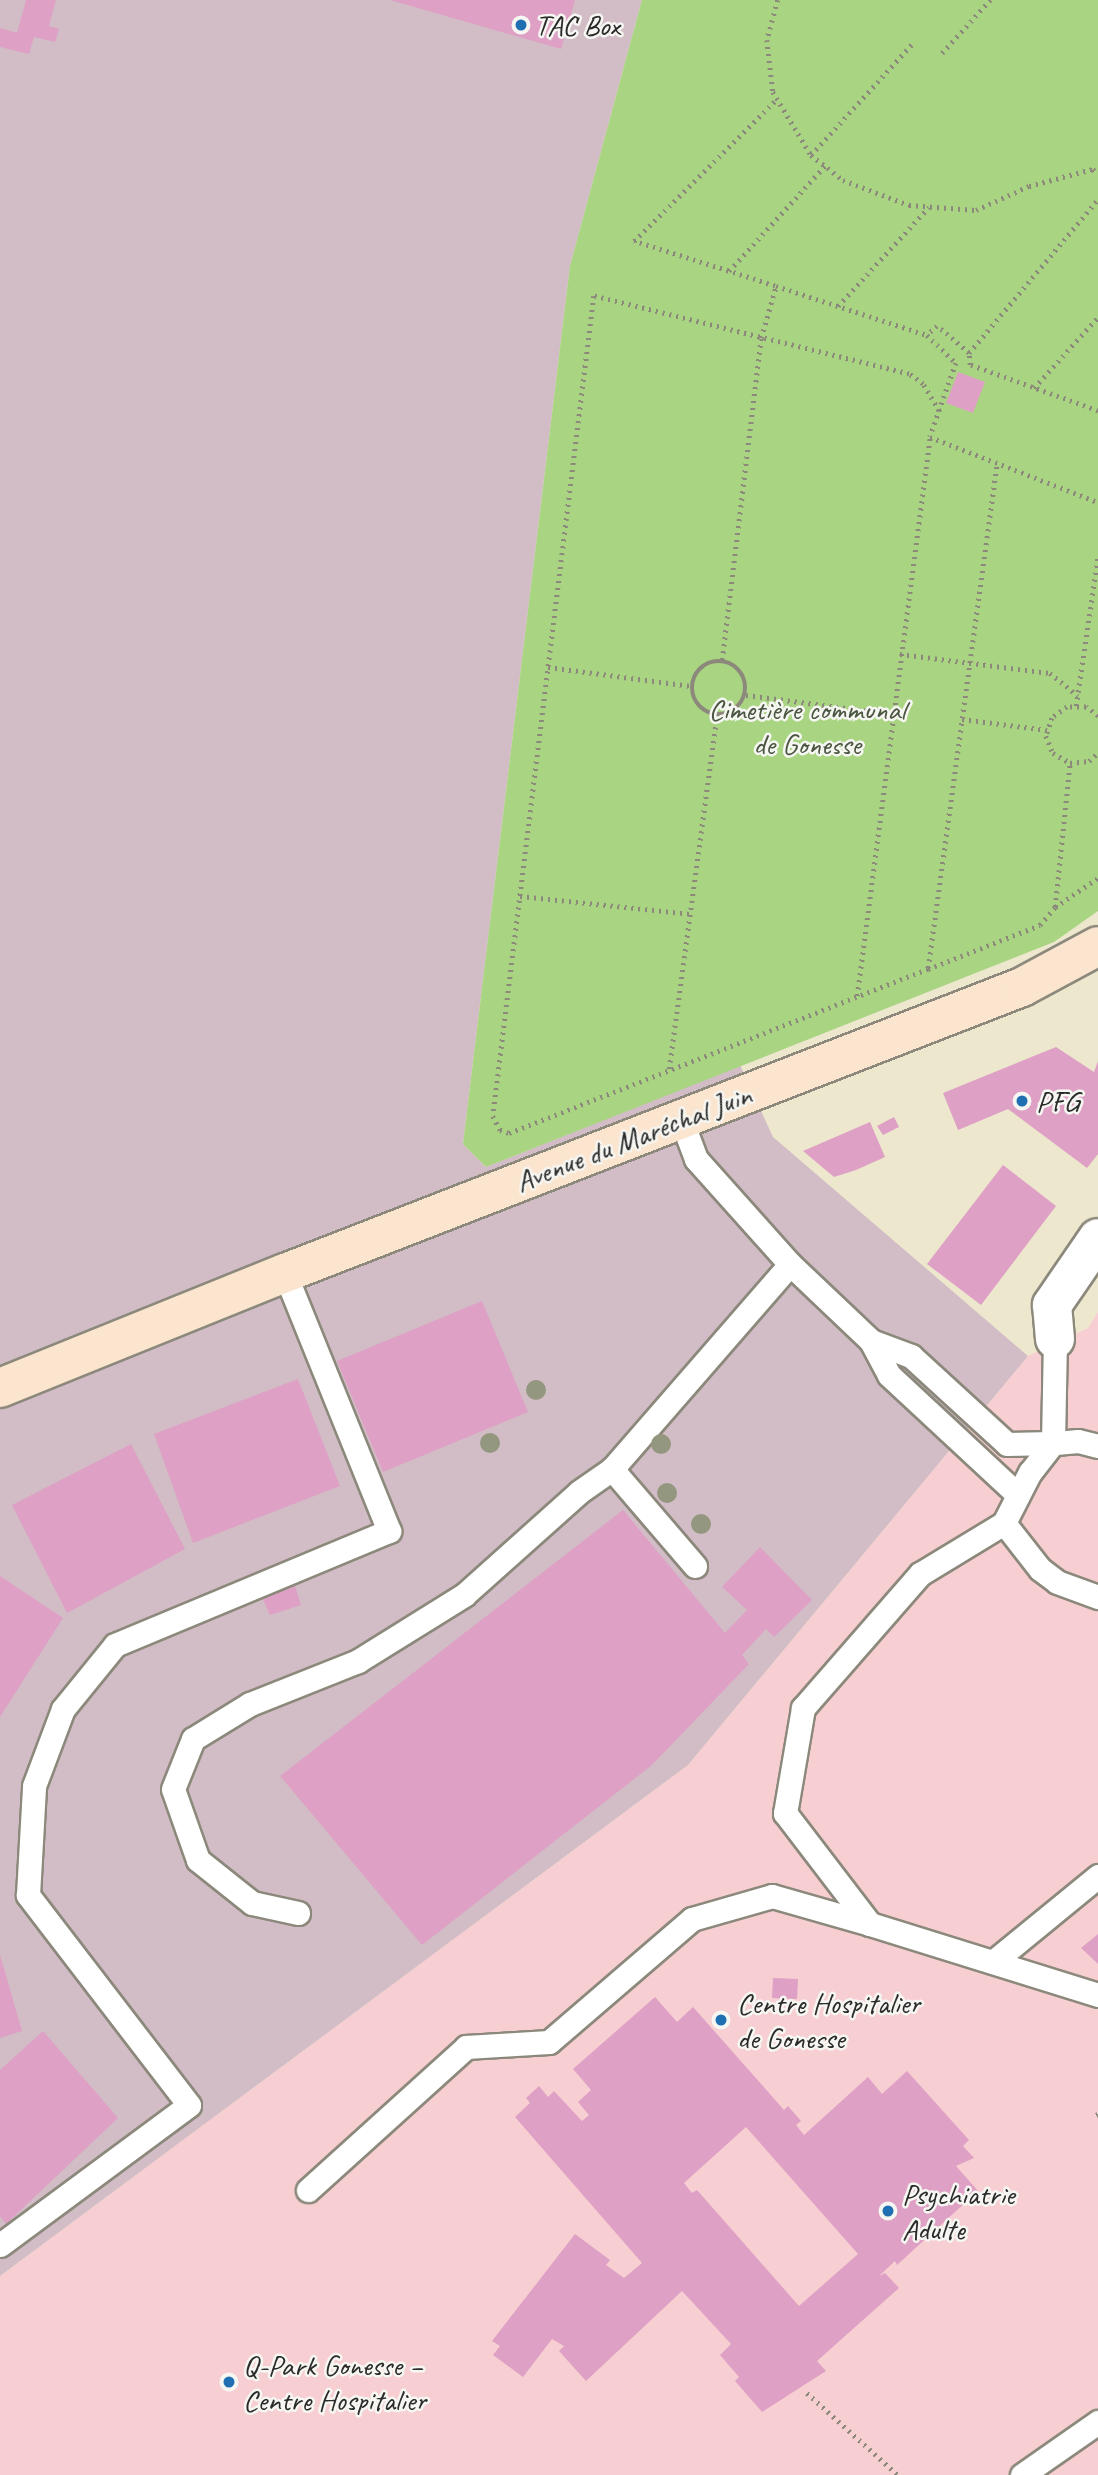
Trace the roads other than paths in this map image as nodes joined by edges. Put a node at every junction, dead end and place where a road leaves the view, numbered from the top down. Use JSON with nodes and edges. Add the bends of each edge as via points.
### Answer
{"nodes":[{"id":1,"x":1098,"y":946,"type":"edge"},
{"id":2,"x":681,"y":1119,"type":"junction"},
{"id":3,"x":1098,"y":1238,"type":"edge"},
{"id":4,"x":790,"y":1264,"type":"junction"},
{"id":5,"x":285,"y":1273,"type":"junction"},
{"id":6,"x":164,"y":1321,"type":"junction"},
{"id":7,"x":1055,"y":1339,"type":"joint"},
{"id":8,"x":871,"y":1341,"type":"junction"},
{"id":9,"x":0,"y":1366,"type":"edge"},
{"id":10,"x":0,"y":1388,"type":"edge"},
{"id":11,"x":1054,"y":1443,"type":"junction"},
{"id":12,"x":1098,"y":1446,"type":"edge"},
{"id":13,"x":612,"y":1469,"type":"junction"},
{"id":14,"x":1018,"y":1495,"type":"junction"},
{"id":15,"x":1004,"y":1523,"type":"junction"},
{"id":16,"x":695,"y":1566,"type":"dead end"},
{"id":17,"x":1098,"y":1597,"type":"edge"},
{"id":18,"x":1098,"y":1876,"type":"edge"},
{"id":19,"x":298,"y":1913,"type":"dead end"},
{"id":20,"x":870,"y":1924,"type":"junction"},
{"id":21,"x":993,"y":1962,"type":"junction"},
{"id":22,"x":1098,"y":1995,"type":"edge"},
{"id":23,"x":308,"y":2190,"type":"dead end"},
{"id":24,"x":0,"y":2245,"type":"edge"},
{"id":25,"x":1098,"y":2422,"type":"edge"},
{"id":26,"x":1022,"y":2475,"type":"edge"}],
"edges":[{"from":1,"to":2,"type":"street","name":"Avenue du Maréchal Juin","via":[[1022,987]]},
{"from":2,"to":4,"type":"lane","via":[[696,1160]]},
{"from":2,"to":5,"type":"street","name":"Avenue du Maréchal Juin"},
{"from":3,"to":7,"type":"street","via":[[1052,1305]]},
{"from":4,"to":8,"type":"lane"},
{"from":4,"to":13,"type":"lane"},
{"from":5,"to":6,"type":"street","name":"Avenue du Maréchal Juin"},
{"from":5,"to":24,"type":"lane","via":[[389,1531],[115,1645],[63,1709],[34,1786],[28,1895],[189,2105]]},
{"from":6,"to":9,"type":"street","name":"Avenue du Maréchal Juin"},
{"from":6,"to":10,"type":"street","name":"Avenue du Maréchal Juin"},
{"from":7,"to":11,"type":"lane"},
{"from":8,"to":11,"type":"lane","via":[[911,1356],[1007,1444]]},
{"from":8,"to":14,"type":"lane","via":[[889,1375]]},
{"from":11,"to":12,"type":"lane","via":[[1078,1441]]},
{"from":11,"to":14,"type":"lane"},
{"from":13,"to":16,"type":"lane"},
{"from":13,"to":19,"type":"lane","via":[[579,1492],[464,1595],[358,1661],[250,1704],[193,1739],[173,1790],[198,1860],[252,1903]]},
{"from":14,"to":15,"type":"lane"},
{"from":15,"to":17,"type":"lane","via":[[1040,1569],[1057,1582]]},
{"from":15,"to":20,"type":"lane","via":[[920,1574],[803,1708],[785,1813]]},
{"from":18,"to":21,"type":"lane"},
{"from":20,"to":21,"type":"lane"},
{"from":20,"to":23,"type":"lane","via":[[772,1896],[692,1919],[549,2042],[466,2047]]},
{"from":21,"to":22,"type":"lane"},
{"from":25,"to":26,"type":"lane"}]}
